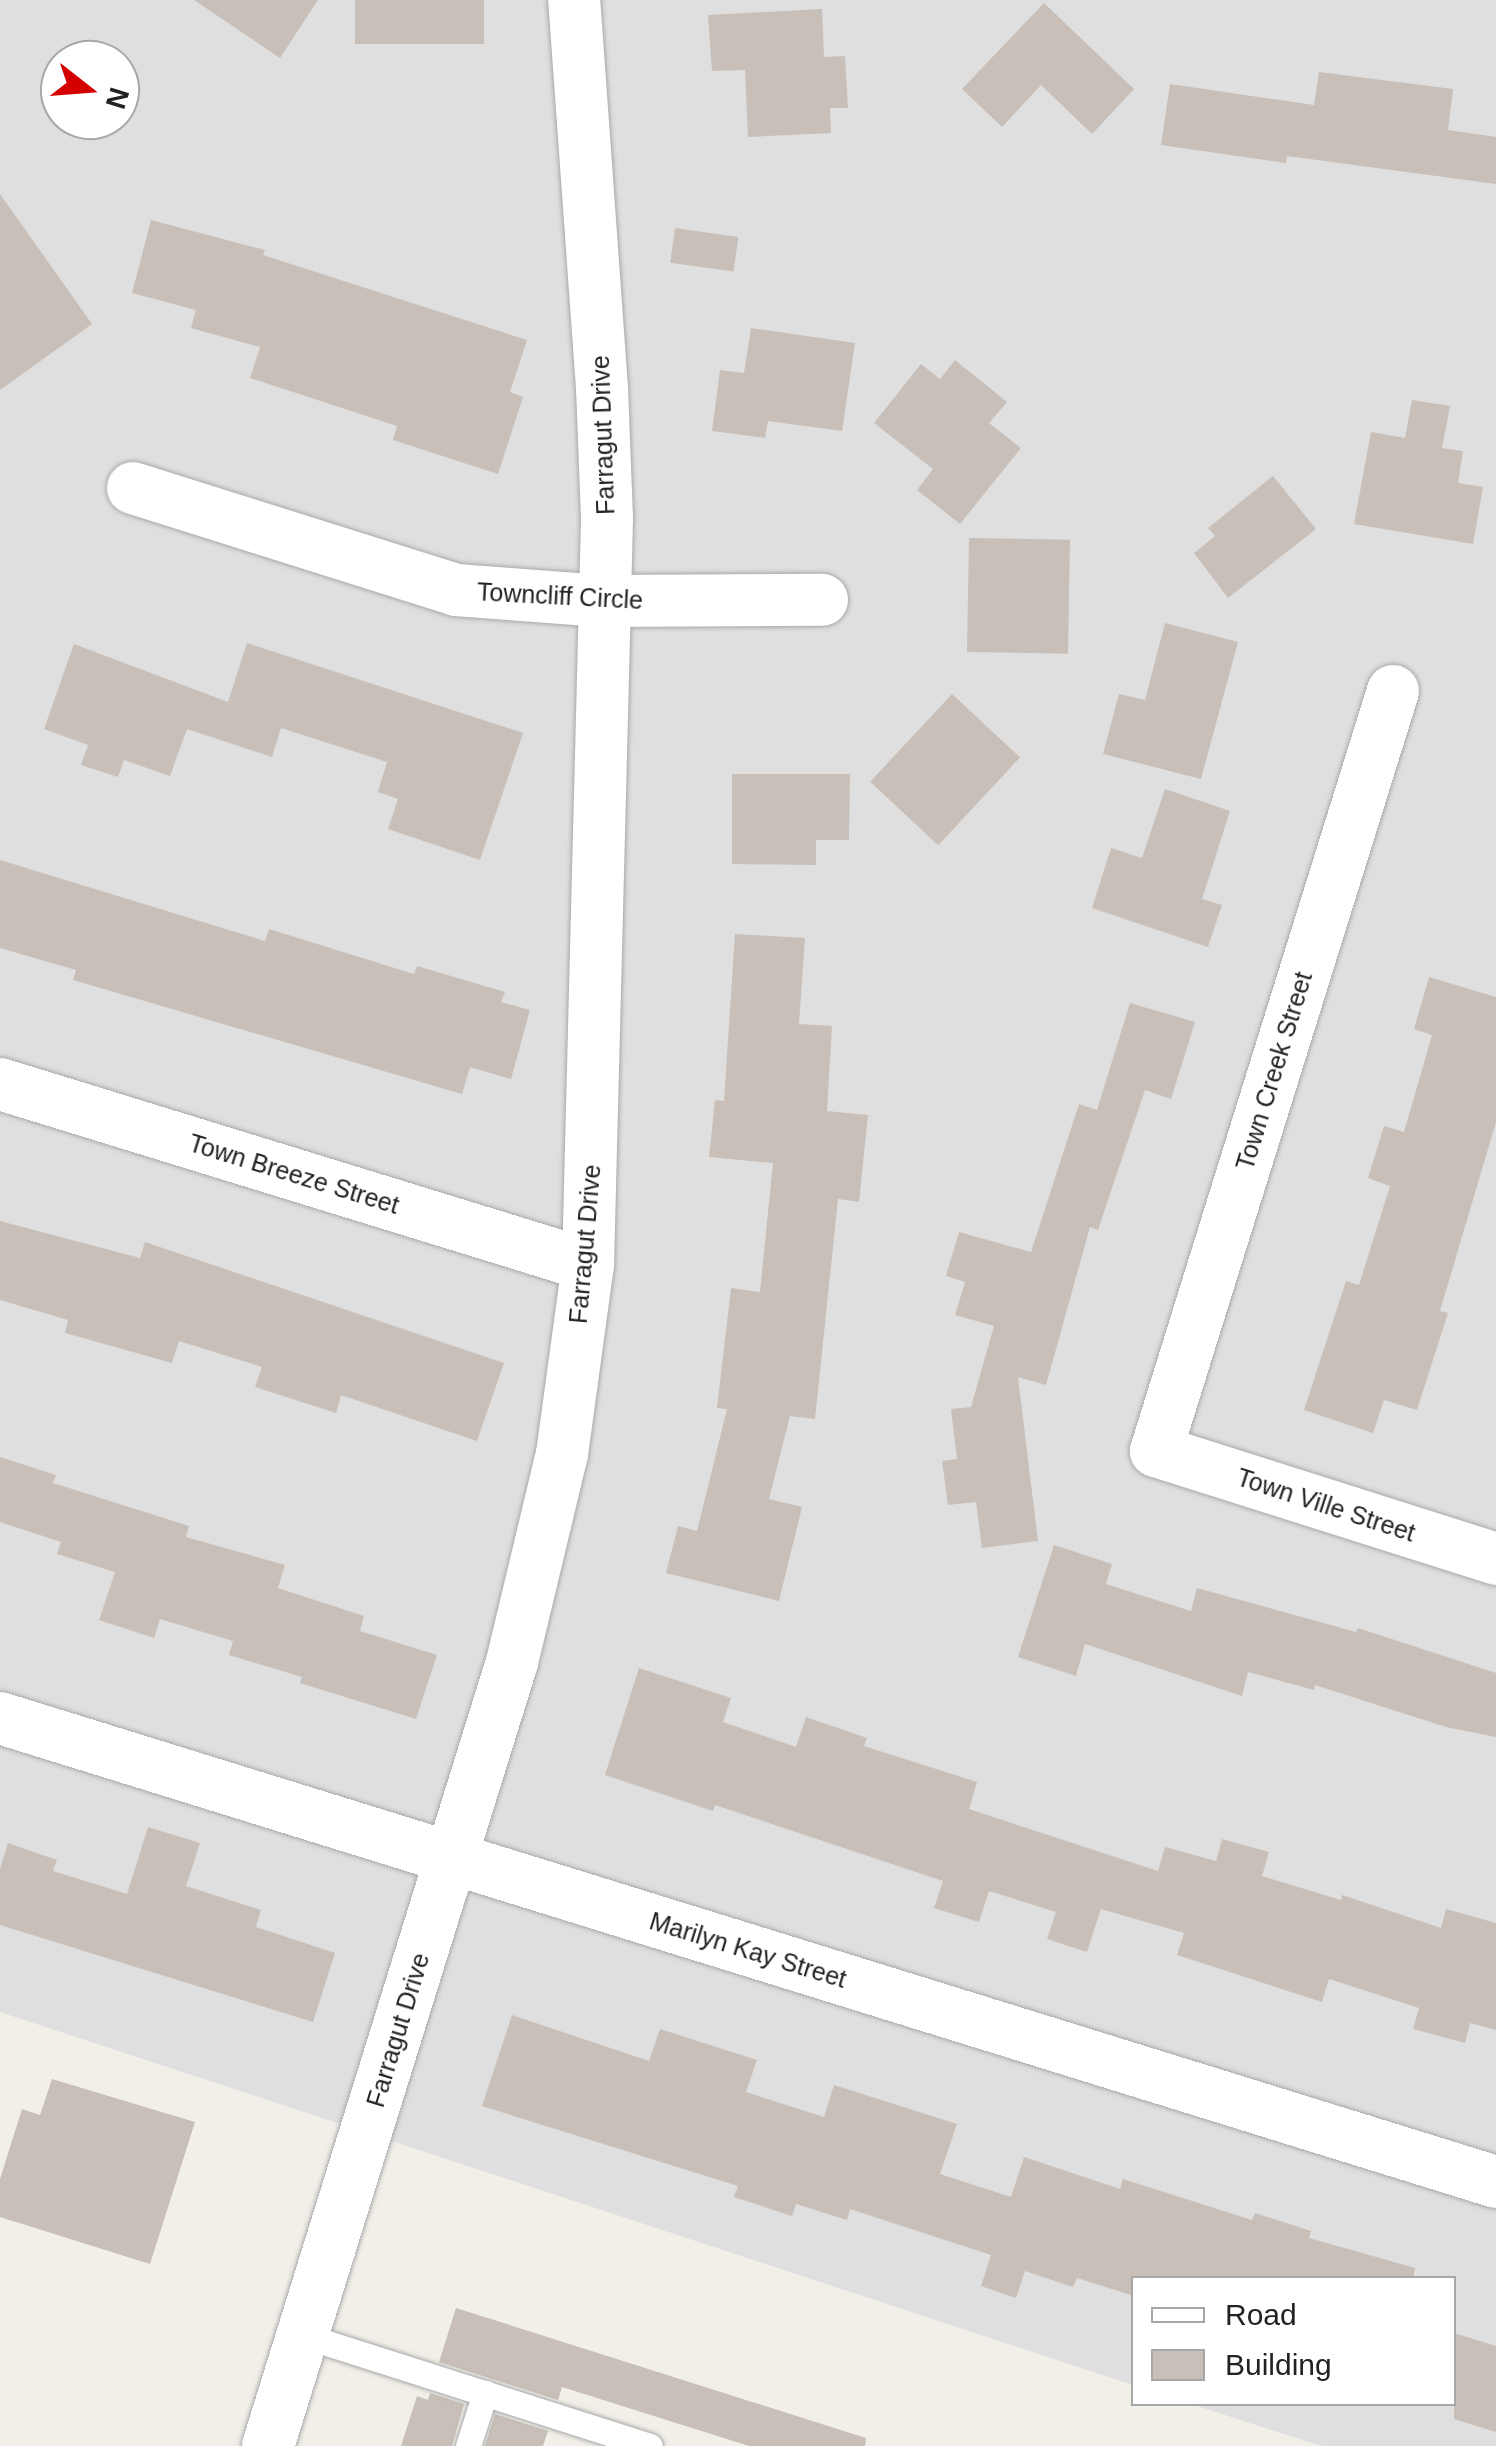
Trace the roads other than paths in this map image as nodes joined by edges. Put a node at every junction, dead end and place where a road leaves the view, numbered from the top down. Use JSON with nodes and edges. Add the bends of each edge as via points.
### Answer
{"nodes":[{"id":1,"x":574,"y":0,"type":"edge"},
{"id":2,"x":134,"y":488,"type":"dead end"},
{"id":3,"x":822,"y":600,"type":"dead end"},
{"id":4,"x":603,"y":601,"type":"junction"},
{"id":5,"x":1392,"y":691,"type":"dead end"},
{"id":6,"x":0,"y":1084,"type":"edge"},
{"id":7,"x":588,"y":1265,"type":"junction"},
{"id":8,"x":1156,"y":1452,"type":"joint"},
{"id":9,"x":1496,"y":1559,"type":"edge"},
{"id":10,"x":0,"y":1718,"type":"edge"},
{"id":11,"x":451,"y":1858,"type":"junction"},
{"id":12,"x":1496,"y":2182,"type":"edge"},
{"id":13,"x":302,"y":2336,"type":"junction"},
{"id":14,"x":485,"y":2394,"type":"junction"},
{"id":15,"x":577,"y":2435,"type":"edge"},
{"id":16,"x":268,"y":2446,"type":"edge"},
{"id":17,"x":468,"y":2446,"type":"edge"},
{"id":18,"x":650,"y":2446,"type":"edge"}],
"edges":[{"from":1,"to":4,"type":"street","name":"Farragut Drive","via":[[602,388]]},
{"from":2,"to":4,"type":"street","name":"Towncliff Circle","via":[[456,590]]},
{"from":3,"to":4,"type":"street","name":"Towncliff Circle"},
{"from":4,"to":7,"type":"street","name":"Farragut Drive"},
{"from":5,"to":8,"type":"street","name":"Town Creek Street"},
{"from":6,"to":7,"type":"street","name":"Town Breeze Street"},
{"from":7,"to":11,"type":"street","name":"Farragut Drive","via":[[562,1454],[512,1662]]},
{"from":8,"to":9,"type":"street","name":"Town Ville Street"},
{"from":10,"to":11,"type":"street","name":"Marilyn Kay Street"},
{"from":11,"to":12,"type":"street","name":"Marilyn Kay Street"},
{"from":11,"to":13,"type":"street","name":"Farragut Drive"},
{"from":13,"to":14,"type":"lane"},
{"from":13,"to":16,"type":"street","name":"Farragut Drive"},
{"from":14,"to":15,"type":"lane"},
{"from":14,"to":17,"type":"lane"},
{"from":15,"to":18,"type":"lane"}]}
